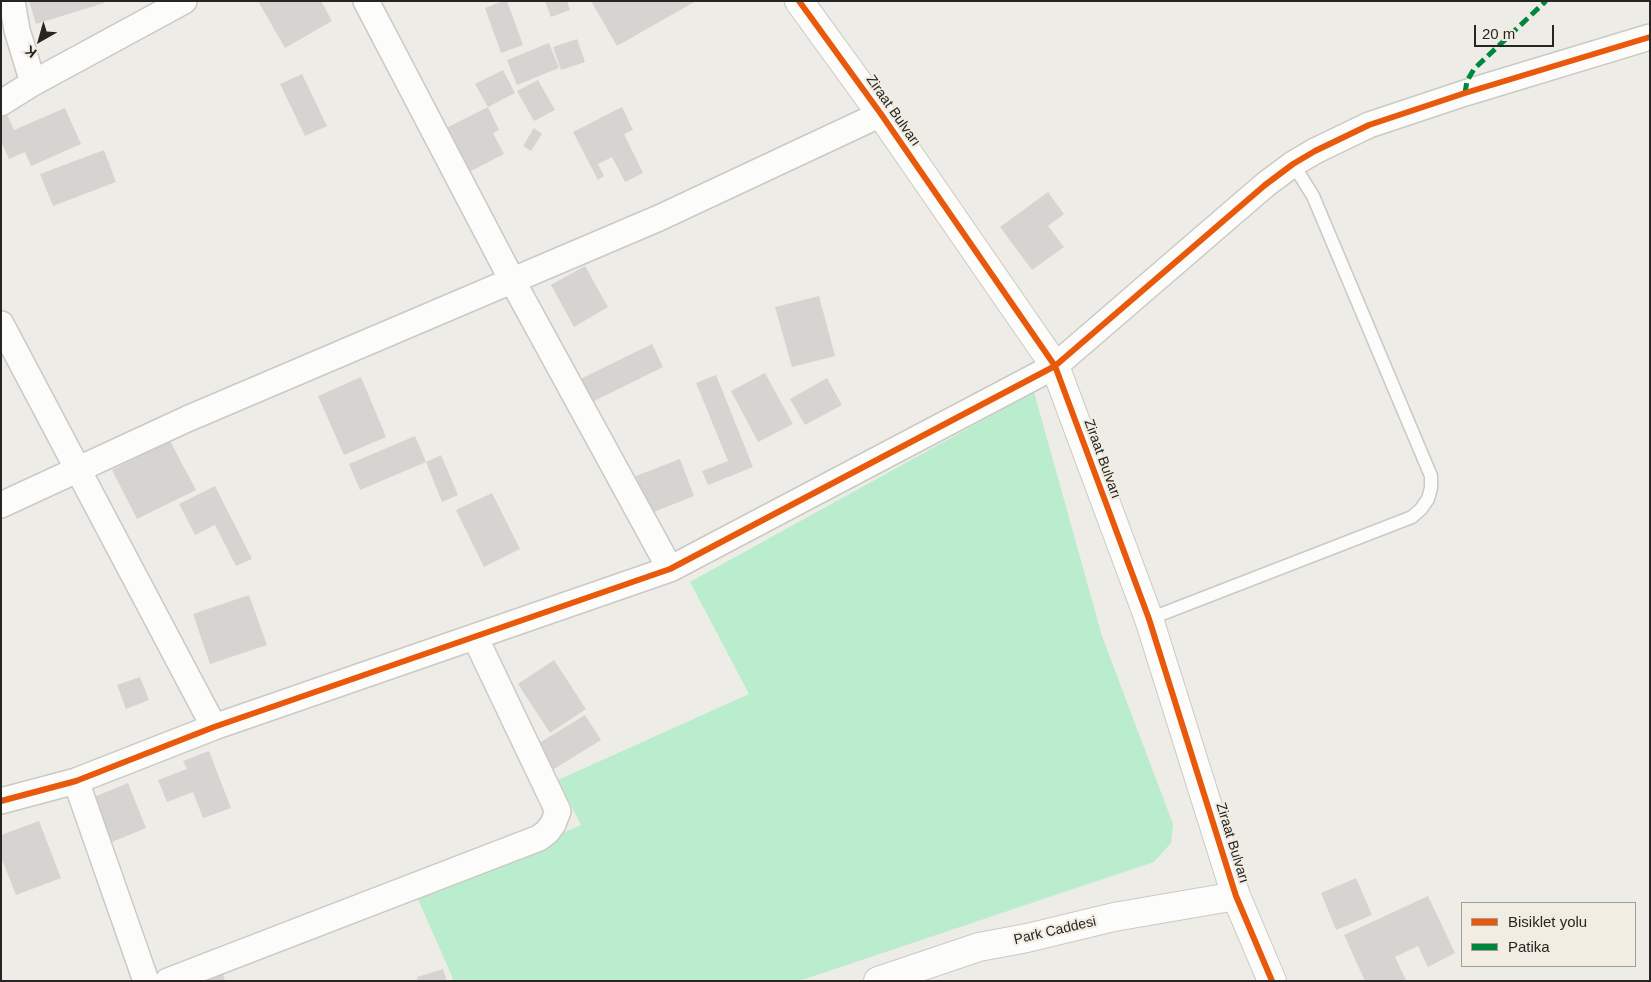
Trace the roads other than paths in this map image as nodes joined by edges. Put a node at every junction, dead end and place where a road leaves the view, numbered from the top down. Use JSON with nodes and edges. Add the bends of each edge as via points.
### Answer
{"nodes":[{"id":1,"x":12,"y":1,"type":"edge"},
{"id":2,"x":184,"y":1,"type":"edge"},
{"id":3,"x":366,"y":1,"type":"edge"},
{"id":4,"x":799,"y":1,"type":"edge"},
{"id":5,"x":1650,"y":37,"type":"edge"},
{"id":6,"x":33,"y":83,"type":"junction"},
{"id":7,"x":1,"y":104,"type":"edge"},
{"id":8,"x":881,"y":114,"type":"junction"},
{"id":9,"x":1293,"y":164,"type":"junction"},
{"id":10,"x":512,"y":280,"type":"junction"},
{"id":11,"x":1,"y":324,"type":"edge"},
{"id":12,"x":1055,"y":366,"type":"junction"},
{"id":13,"x":78,"y":469,"type":"junction"},
{"id":14,"x":1,"y":505,"type":"edge"},
{"id":15,"x":670,"y":569,"type":"junction"},
{"id":16,"x":1149,"y":620,"type":"junction"},
{"id":17,"x":474,"y":637,"type":"junction"},
{"id":18,"x":214,"y":726,"type":"junction"},
{"id":19,"x":76,"y":781,"type":"junction"},
{"id":20,"x":1,"y":802,"type":"edge"},
{"id":21,"x":1236,"y":896,"type":"junction"},
{"id":22,"x":146,"y":981,"type":"edge"},
{"id":23,"x":168,"y":981,"type":"edge"},
{"id":24,"x":878,"y":981,"type":"edge"},
{"id":25,"x":1272,"y":981,"type":"edge"}],
"edges":[{"from":1,"to":6,"type":"street"},
{"from":2,"to":6,"type":"street"},
{"from":3,"to":10,"type":"street"},
{"from":4,"to":8,"type":"street","name":"Ziraat Bulvarı"},
{"from":5,"to":9,"type":"street","via":[[1369,125]]},
{"from":6,"to":7,"type":"street"},
{"from":8,"to":10,"type":"street","via":[[659,218]]},
{"from":8,"to":12,"type":"street","name":"Ziraat Bulvarı"},
{"from":9,"to":12,"type":"street"},
{"from":9,"to":16,"type":"lane","via":[[1313,196],[1431,476],[1428,499],[1412,517]]},
{"from":10,"to":13,"type":"street"},
{"from":10,"to":15,"type":"street"},
{"from":11,"to":13,"type":"street"},
{"from":12,"to":15,"type":"street"},
{"from":12,"to":16,"type":"street","name":"Ziraat Bulvarı"},
{"from":13,"to":14,"type":"street"},
{"from":13,"to":18,"type":"street"},
{"from":15,"to":17,"type":"street"},
{"from":16,"to":21,"type":"street","name":"Ziraat Bulvarı"},
{"from":17,"to":18,"type":"street"},
{"from":17,"to":23,"type":"street","via":[[558,811],[547,832],[539,838]]},
{"from":18,"to":19,"type":"street"},
{"from":19,"to":20,"type":"street"},
{"from":19,"to":22,"type":"street"},
{"from":21,"to":24,"type":"street","name":"Park Caddesi","via":[[1114,917],[979,947]]},
{"from":21,"to":25,"type":"street","name":"Ziraat Bulvarı"}]}
